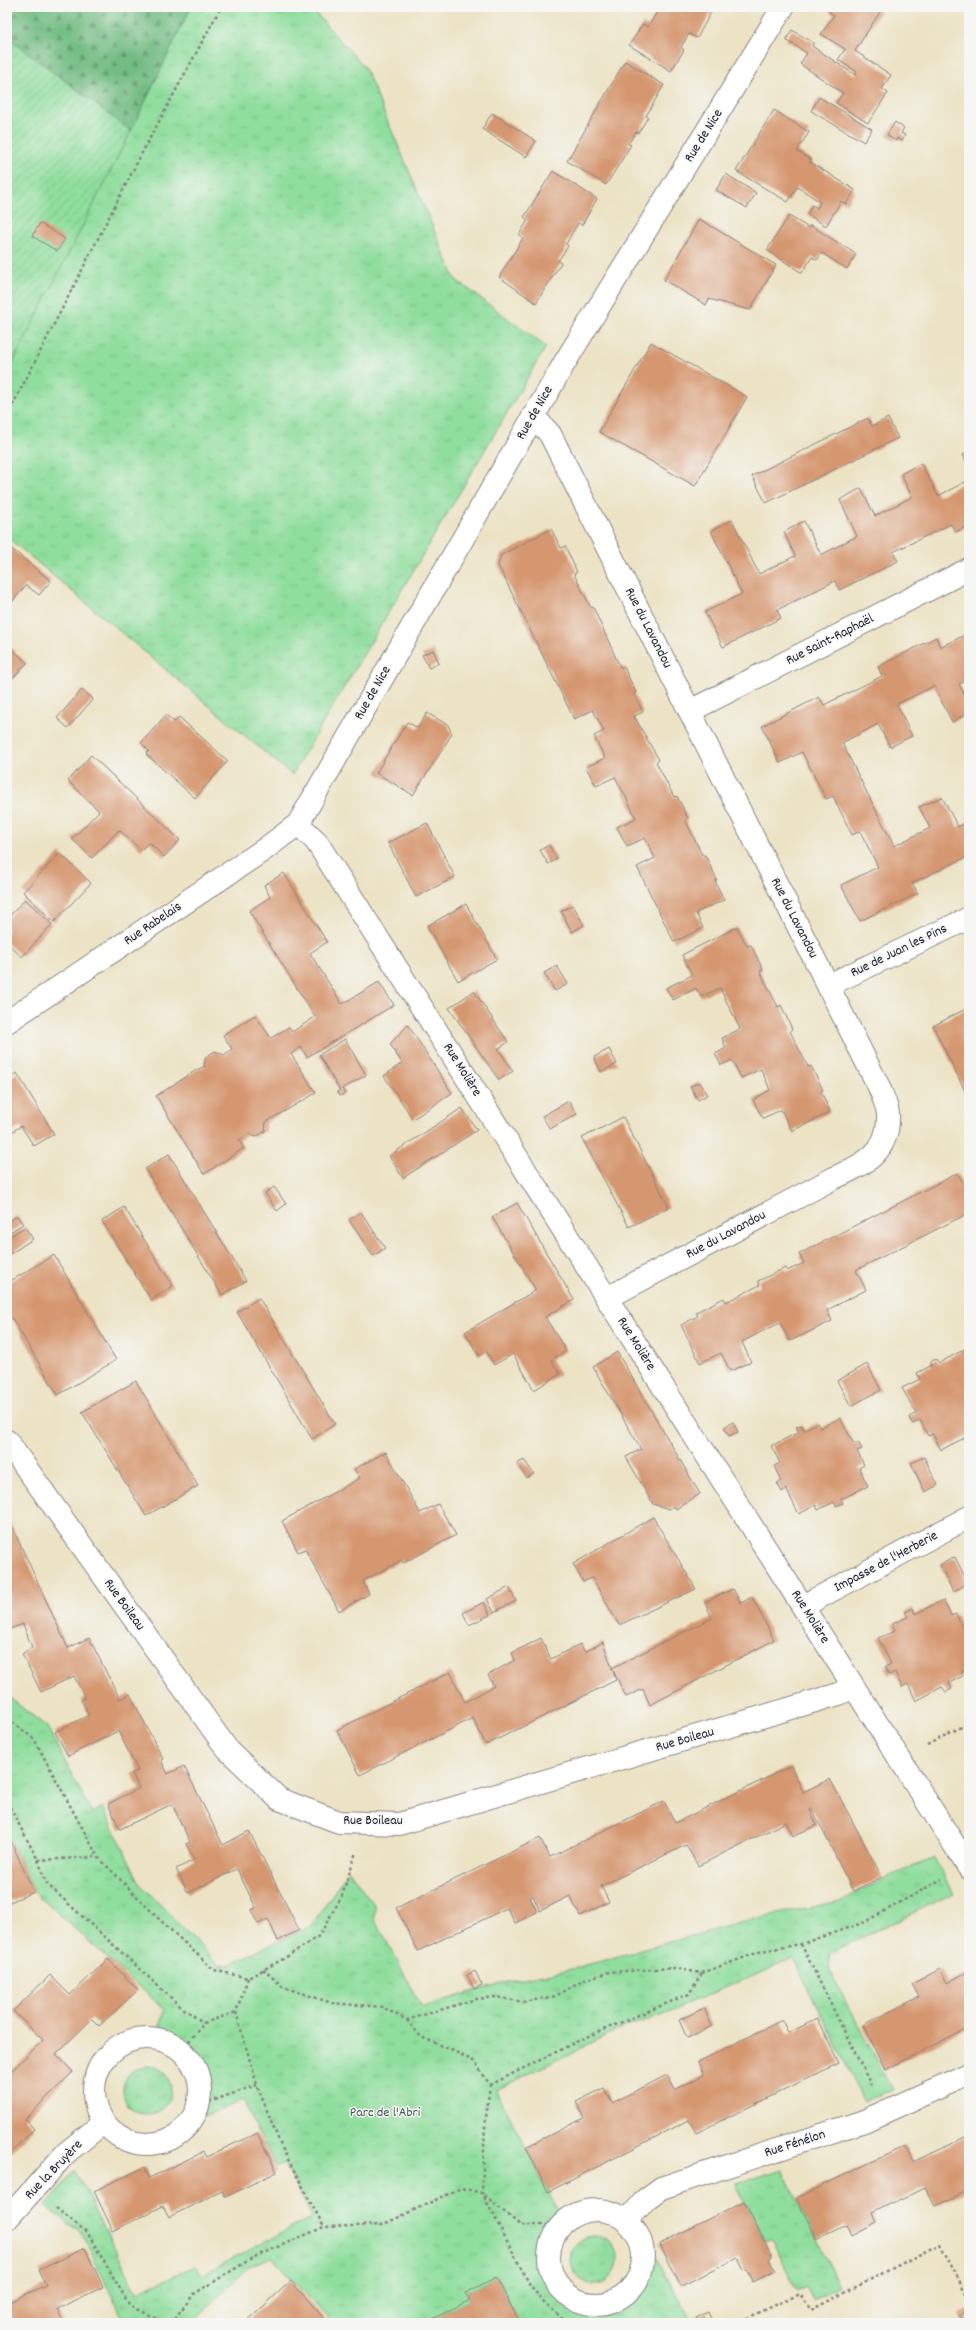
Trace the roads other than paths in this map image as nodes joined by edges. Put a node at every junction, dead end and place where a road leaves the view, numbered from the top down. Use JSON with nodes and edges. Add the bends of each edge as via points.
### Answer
{"nodes":[{"id":1,"x":783,"y":7,"type":"edge"},
{"id":2,"x":533,"y":416,"type":"junction"},
{"id":3,"x":969,"y":569,"type":"edge"},
{"id":4,"x":690,"y":711,"type":"junction"},
{"id":5,"x":298,"y":824,"type":"junction"},
{"id":6,"x":969,"y":918,"type":"edge"},
{"id":7,"x":828,"y":985,"type":"junction"},
{"id":8,"x":7,"y":1022,"type":"edge"},
{"id":9,"x":607,"y":1298,"type":"junction"},
{"id":10,"x":7,"y":1441,"type":"edge"},
{"id":11,"x":969,"y":1517,"type":"edge"},
{"id":12,"x":803,"y":1606,"type":"junction"},
{"id":13,"x":854,"y":1687,"type":"junction"},
{"id":14,"x":968,"y":1867,"type":"edge"},
{"id":15,"x":969,"y":2074,"type":"edge"},
{"id":16,"x":103,"y":2123,"type":"junction"},
{"id":17,"x":7,"y":2219,"type":"edge"},
{"id":18,"x":627,"y":2221,"type":"junction"}],
"edges":[{"from":1,"to":2,"type":"street","name":"Rue de Nice"},
{"from":2,"to":4,"type":"street","name":"Rue du Lavandou","via":[[550,434]]},
{"from":2,"to":5,"type":"street","name":"Rue de Nice"},
{"from":3,"to":4,"type":"street","name":"Rue Saint-Raphaël"},
{"from":4,"to":7,"type":"street","name":"Rue du Lavandou"},
{"from":5,"to":8,"type":"street","name":"Rue Rabelais","via":[[265,849]]},
{"from":5,"to":9,"type":"street","name":"Rue Molière","via":[[316,841]]},
{"from":6,"to":7,"type":"street","name":"Rue de Juan les Pins"},
{"from":7,"to":9,"type":"street","name":"Rue du Lavandou","via":[[879,1087],[888,1113],[883,1145],[865,1164]]},
{"from":9,"to":12,"type":"street","name":"Rue Molière"},
{"from":10,"to":13,"type":"street","name":"Rue Boileau","via":[[227,1749],[280,1799],[339,1822],[399,1824],[834,1696]]},
{"from":11,"to":12,"type":"street","name":"Impasse de l'Herberie"},
{"from":12,"to":13,"type":"street","name":"Rue Molière"},
{"from":13,"to":14,"type":"street","name":"Rue Molière"},
{"from":15,"to":18,"type":"street","name":"Rue Fénélon","via":[[864,2121],[661,2188],[646,2199]]},
{"from":16,"to":16,"type":"street","via":[[96,2107],[96,2074],[104,2059],[117,2047],[132,2040],[150,2038],[166,2042],[181,2051],[191,2062],[200,2091],[198,2106],[191,2121],[179,2133],[164,2141],[148,2145],[131,2142],[116,2135]]},
{"from":16,"to":17,"type":"street","name":"Rue la Bruyère","via":[[66,2154]]},
{"from":18,"to":18,"type":"street","via":[[637,2234],[643,2249],[644,2265],[629,2293],[615,2301],[599,2305],[578,2301],[557,2285],[551,2270],[549,2254],[553,2238],[561,2225],[573,2216],[587,2211],[608,2212]]}]}
